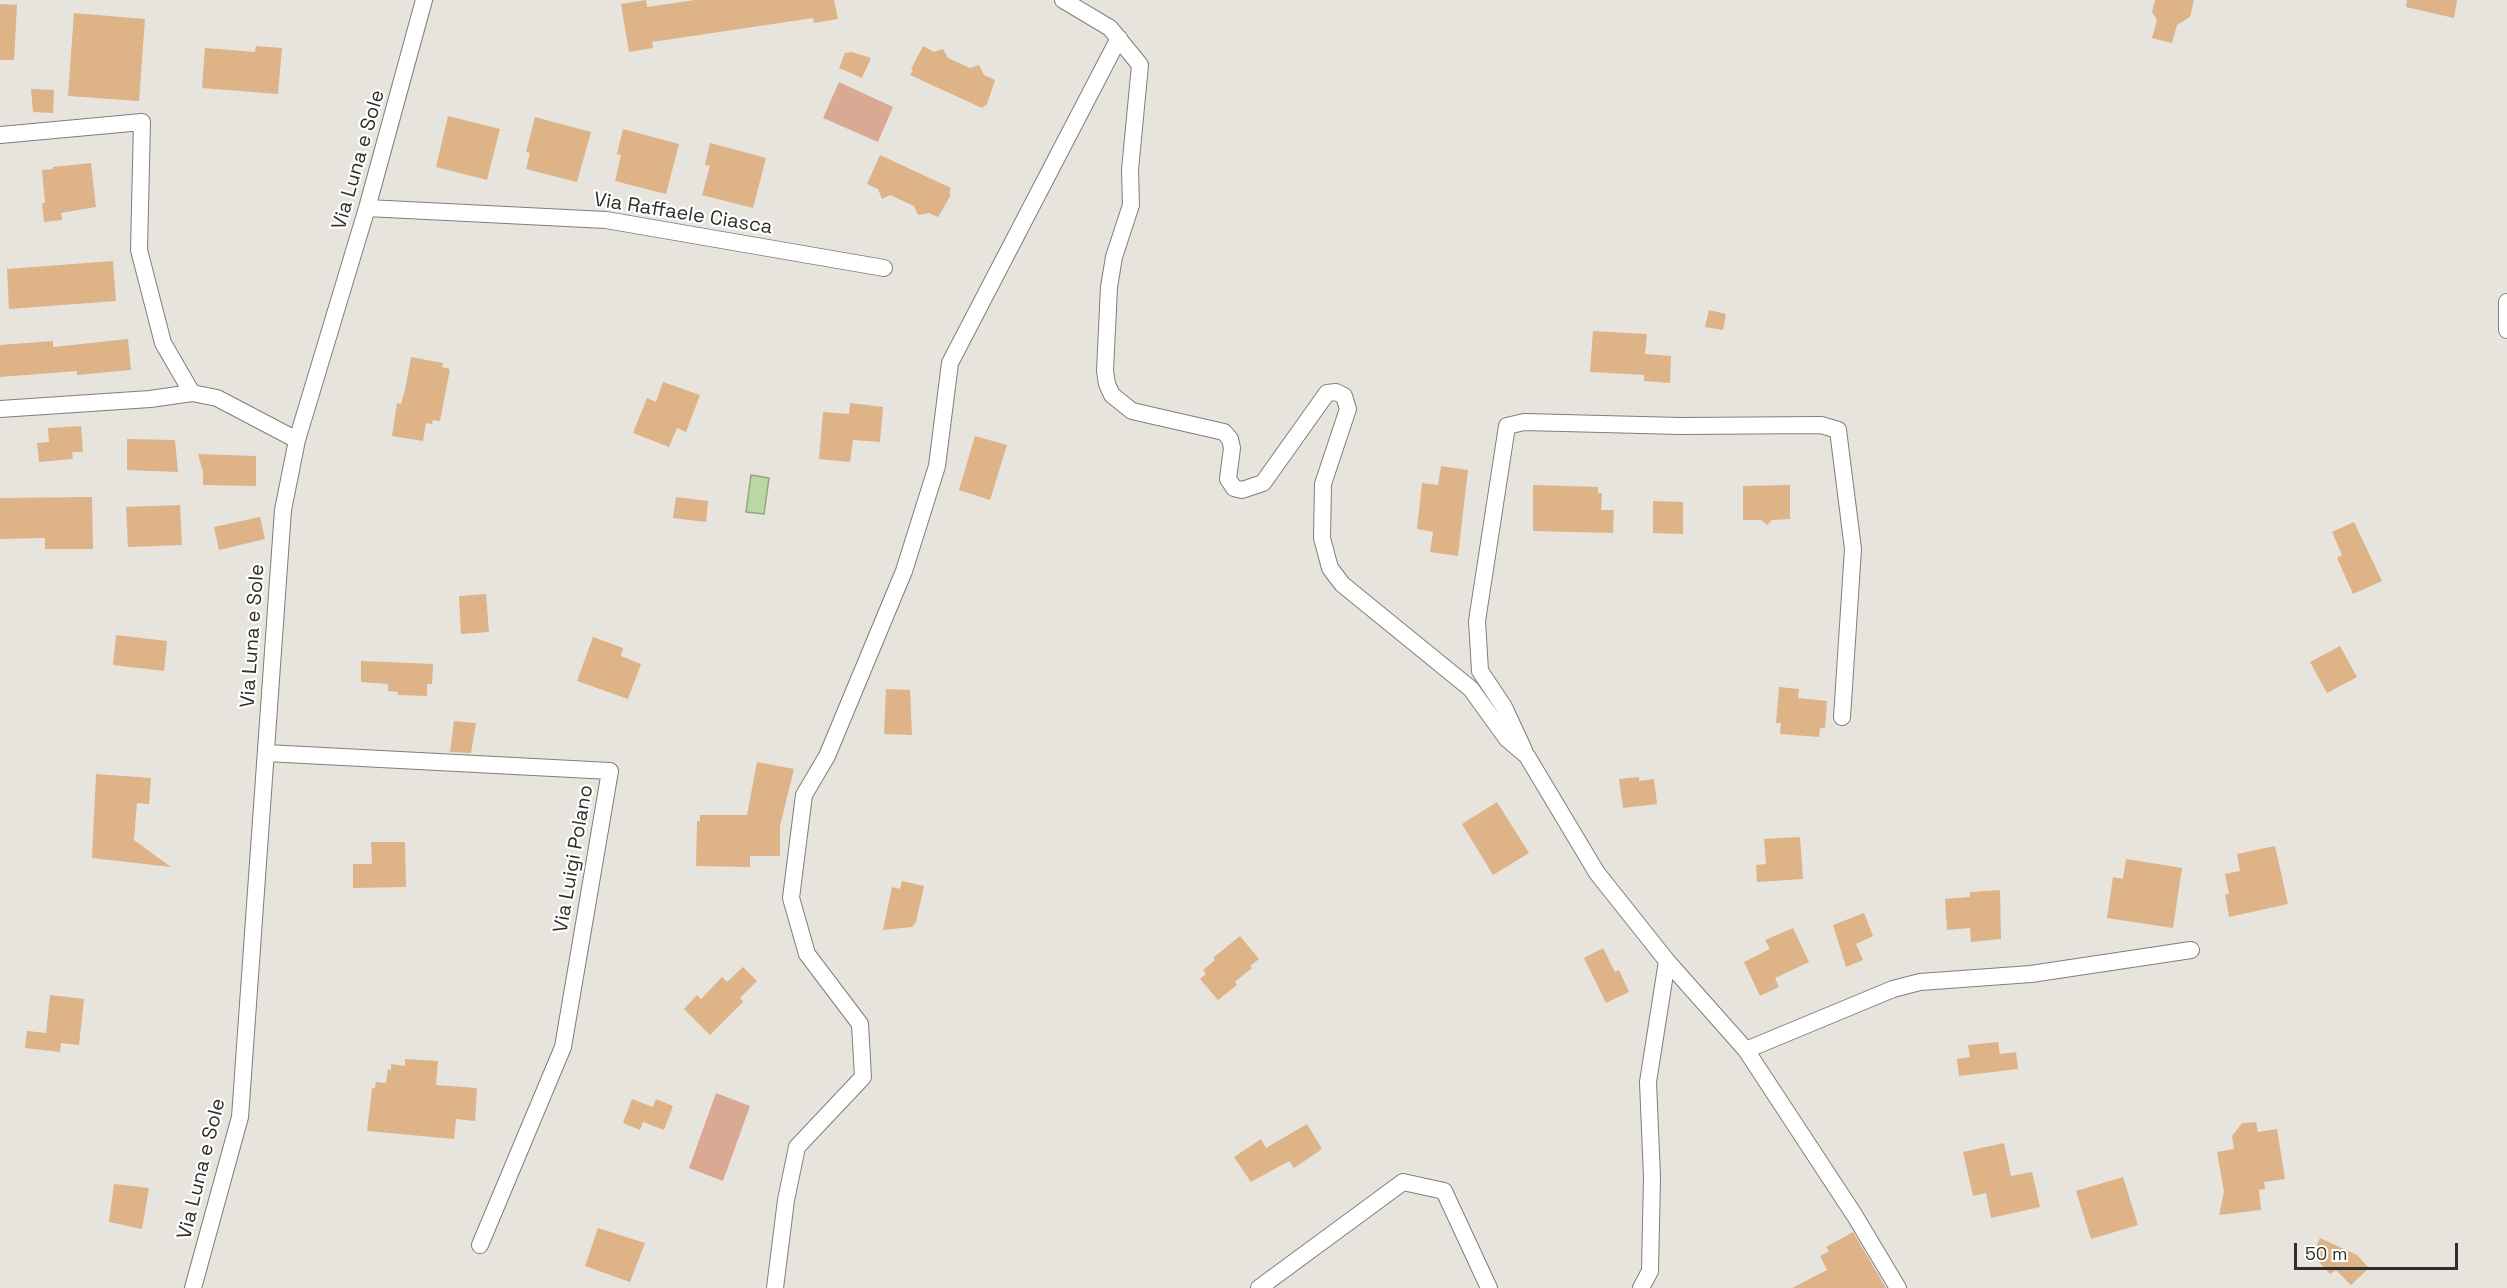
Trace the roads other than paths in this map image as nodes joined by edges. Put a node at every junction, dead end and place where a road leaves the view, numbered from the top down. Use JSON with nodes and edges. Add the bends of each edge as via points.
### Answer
{"nodes":[{"id":1,"x":424,"y":0,"type":"edge"},
{"id":2,"x":1063,"y":0,"type":"edge"},
{"id":3,"x":1119,"y":38,"type":"junction"},
{"id":4,"x":0,"y":135,"type":"edge"},
{"id":5,"x":367,"y":208,"type":"junction"},
{"id":6,"x":884,"y":268,"type":"dead end"},
{"id":7,"x":2507,"y":303,"type":"edge"},
{"id":8,"x":2507,"y":330,"type":"edge"},
{"id":9,"x":192,"y":393,"type":"junction"},
{"id":10,"x":0,"y":409,"type":"edge"},
{"id":11,"x":297,"y":440,"type":"junction"},
{"id":12,"x":1842,"y":717,"type":"dead end"},
{"id":13,"x":266,"y":753,"type":"junction"},
{"id":14,"x":1527,"y":756,"type":"junction"},
{"id":15,"x":2191,"y":950,"type":"dead end"},
{"id":16,"x":1667,"y":961,"type":"junction"},
{"id":17,"x":1746,"y":1050,"type":"junction"},
{"id":18,"x":480,"y":1245,"type":"dead end"},
{"id":19,"x":194,"y":1288,"type":"edge"},
{"id":20,"x":775,"y":1288,"type":"edge"},
{"id":21,"x":1259,"y":1288,"type":"edge"},
{"id":22,"x":1489,"y":1288,"type":"edge"},
{"id":23,"x":1641,"y":1288,"type":"edge"},
{"id":24,"x":1898,"y":1288,"type":"edge"}],
"edges":[{"from":1,"to":5,"type":"street","name":"Via Luna e Sole"},
{"from":2,"to":3,"type":"street","via":[[1110,28]]},
{"from":3,"to":14,"type":"street","via":[[1140,65],[1140,86],[1130,170],[1131,205],[1109,287],[1105,371],[1112,395],[1132,411],[1224,432],[1232,448],[1227,471],[1229,483],[1242,490],[1263,483],[1324,396],[1336,392],[1344,396],[1348,409],[1323,484],[1322,537],[1330,568],[1342,584],[1471,689],[1507,740]]},
{"from":3,"to":20,"type":"street","via":[[950,363],[937,466],[904,571],[827,756],[804,795],[791,898],[807,954],[860,1024],[863,1077],[797,1147]]},
{"from":4,"to":9,"type":"street","via":[[142,122],[139,250],[163,343]]},
{"from":5,"to":6,"type":"street","name":"Via Raffaele Ciasca","via":[[606,220]]},
{"from":5,"to":11,"type":"street","name":"Via Luna e Sole"},
{"from":7,"to":8,"type":"street"},
{"from":9,"to":10,"type":"street"},
{"from":9,"to":11,"type":"street","via":[[217,398]]},
{"from":11,"to":13,"type":"street","name":"Via Luna e Sole","via":[[283,510]]},
{"from":12,"to":14,"type":"street","via":[[1853,549],[1838,430],[1821,425],[1524,422],[1507,426],[1477,621],[1480,671],[1504,707]]},
{"from":13,"to":18,"type":"street","name":"Via Luigi Polano","via":[[610,771],[564,1047]]},
{"from":13,"to":19,"type":"street","name":"Via Luna e Sole","via":[[240,1117]]},
{"from":14,"to":16,"type":"street","via":[[1597,873]]},
{"from":15,"to":17,"type":"street","via":[[2031,974],[1920,982],[1893,989]]},
{"from":16,"to":17,"type":"street"},
{"from":16,"to":23,"type":"street","via":[[1648,1082],[1650,1271]]},
{"from":17,"to":24,"type":"street"},
{"from":21,"to":22,"type":"street","via":[[1403,1182],[1444,1191]]}]}
